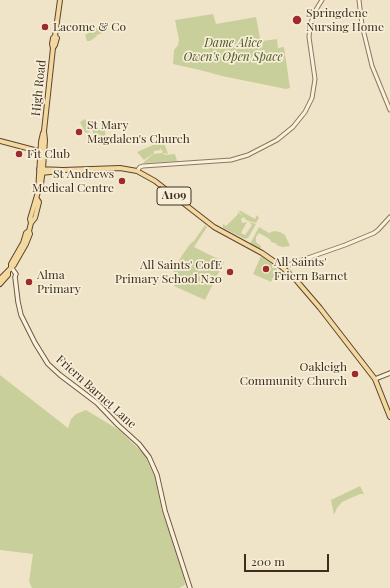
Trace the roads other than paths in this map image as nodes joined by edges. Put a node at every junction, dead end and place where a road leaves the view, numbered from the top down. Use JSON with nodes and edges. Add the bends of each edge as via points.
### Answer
{"nodes":[{"id":1,"x":60,"y":0,"type":"edge"},
{"id":2,"x":322,"y":0,"type":"edge"},
{"id":3,"x":359,"y":0,"type":"edge"},
{"id":4,"x":390,"y":110,"type":"edge"},
{"id":5,"x":0,"y":141,"type":"edge"},
{"id":6,"x":42,"y":152,"type":"junction"},
{"id":7,"x":146,"y":170,"type":"junction"},
{"id":8,"x":41,"y":171,"type":"junction"},
{"id":9,"x":137,"y":171,"type":"junction"},
{"id":10,"x":390,"y":217,"type":"edge"},
{"id":11,"x":11,"y":267,"type":"junction"},
{"id":12,"x":282,"y":267,"type":"junction"},
{"id":13,"x":8,"y":271,"type":"junction"},
{"id":14,"x":16,"y":277,"type":"junction"},
{"id":15,"x":0,"y":279,"type":"edge"},
{"id":16,"x":0,"y":284,"type":"edge"},
{"id":17,"x":390,"y":373,"type":"edge"},
{"id":18,"x":375,"y":379,"type":"junction"},
{"id":19,"x":390,"y":417,"type":"edge"},
{"id":20,"x":190,"y":588,"type":"edge"}],
"edges":[{"from":1,"to":6,"type":"main road","name":"High Road","via":[[56,45],[53,48],[41,139]]},
{"from":2,"to":7,"type":"street","via":[[314,13],[309,32],[315,79],[312,98],[293,127],[260,150],[235,159],[160,165]]},
{"from":3,"to":4,"type":"street","via":[[372,66]]},
{"from":5,"to":6,"type":"main road"},
{"from":6,"to":8,"type":"main road","name":"High Road"},
{"from":7,"to":9,"type":"main road","number":"A109"},
{"from":7,"to":9,"type":"street","via":[[140,167]]},
{"from":7,"to":12,"type":"main road","number":"A109","via":[[155,181],[208,223]]},
{"from":8,"to":9,"type":"main road","number":"A109","via":[[120,168]]},
{"from":8,"to":11,"type":"main road","name":"High Road","via":[[41,184],[30,219],[30,234],[17,261]]},
{"from":10,"to":12,"type":"street","via":[[374,233]]},
{"from":11,"to":13,"type":"main road","name":"High Road"},
{"from":11,"to":14,"type":"main road","name":"Friern Barnet Lane"},
{"from":12,"to":18,"type":"main road","number":"A109","via":[[318,306]]},
{"from":13,"to":14,"type":"main road"},
{"from":13,"to":15,"type":"main road","name":"High Road"},
{"from":13,"to":16,"type":"main road","name":"High Road","via":[[8,275]]},
{"from":14,"to":20,"type":"main road","name":"Friern Barnet Lane","via":[[21,315],[48,364],[97,403],[150,457]]},
{"from":17,"to":18,"type":"main road"},
{"from":18,"to":19,"type":"main road","number":"A109"}]}
